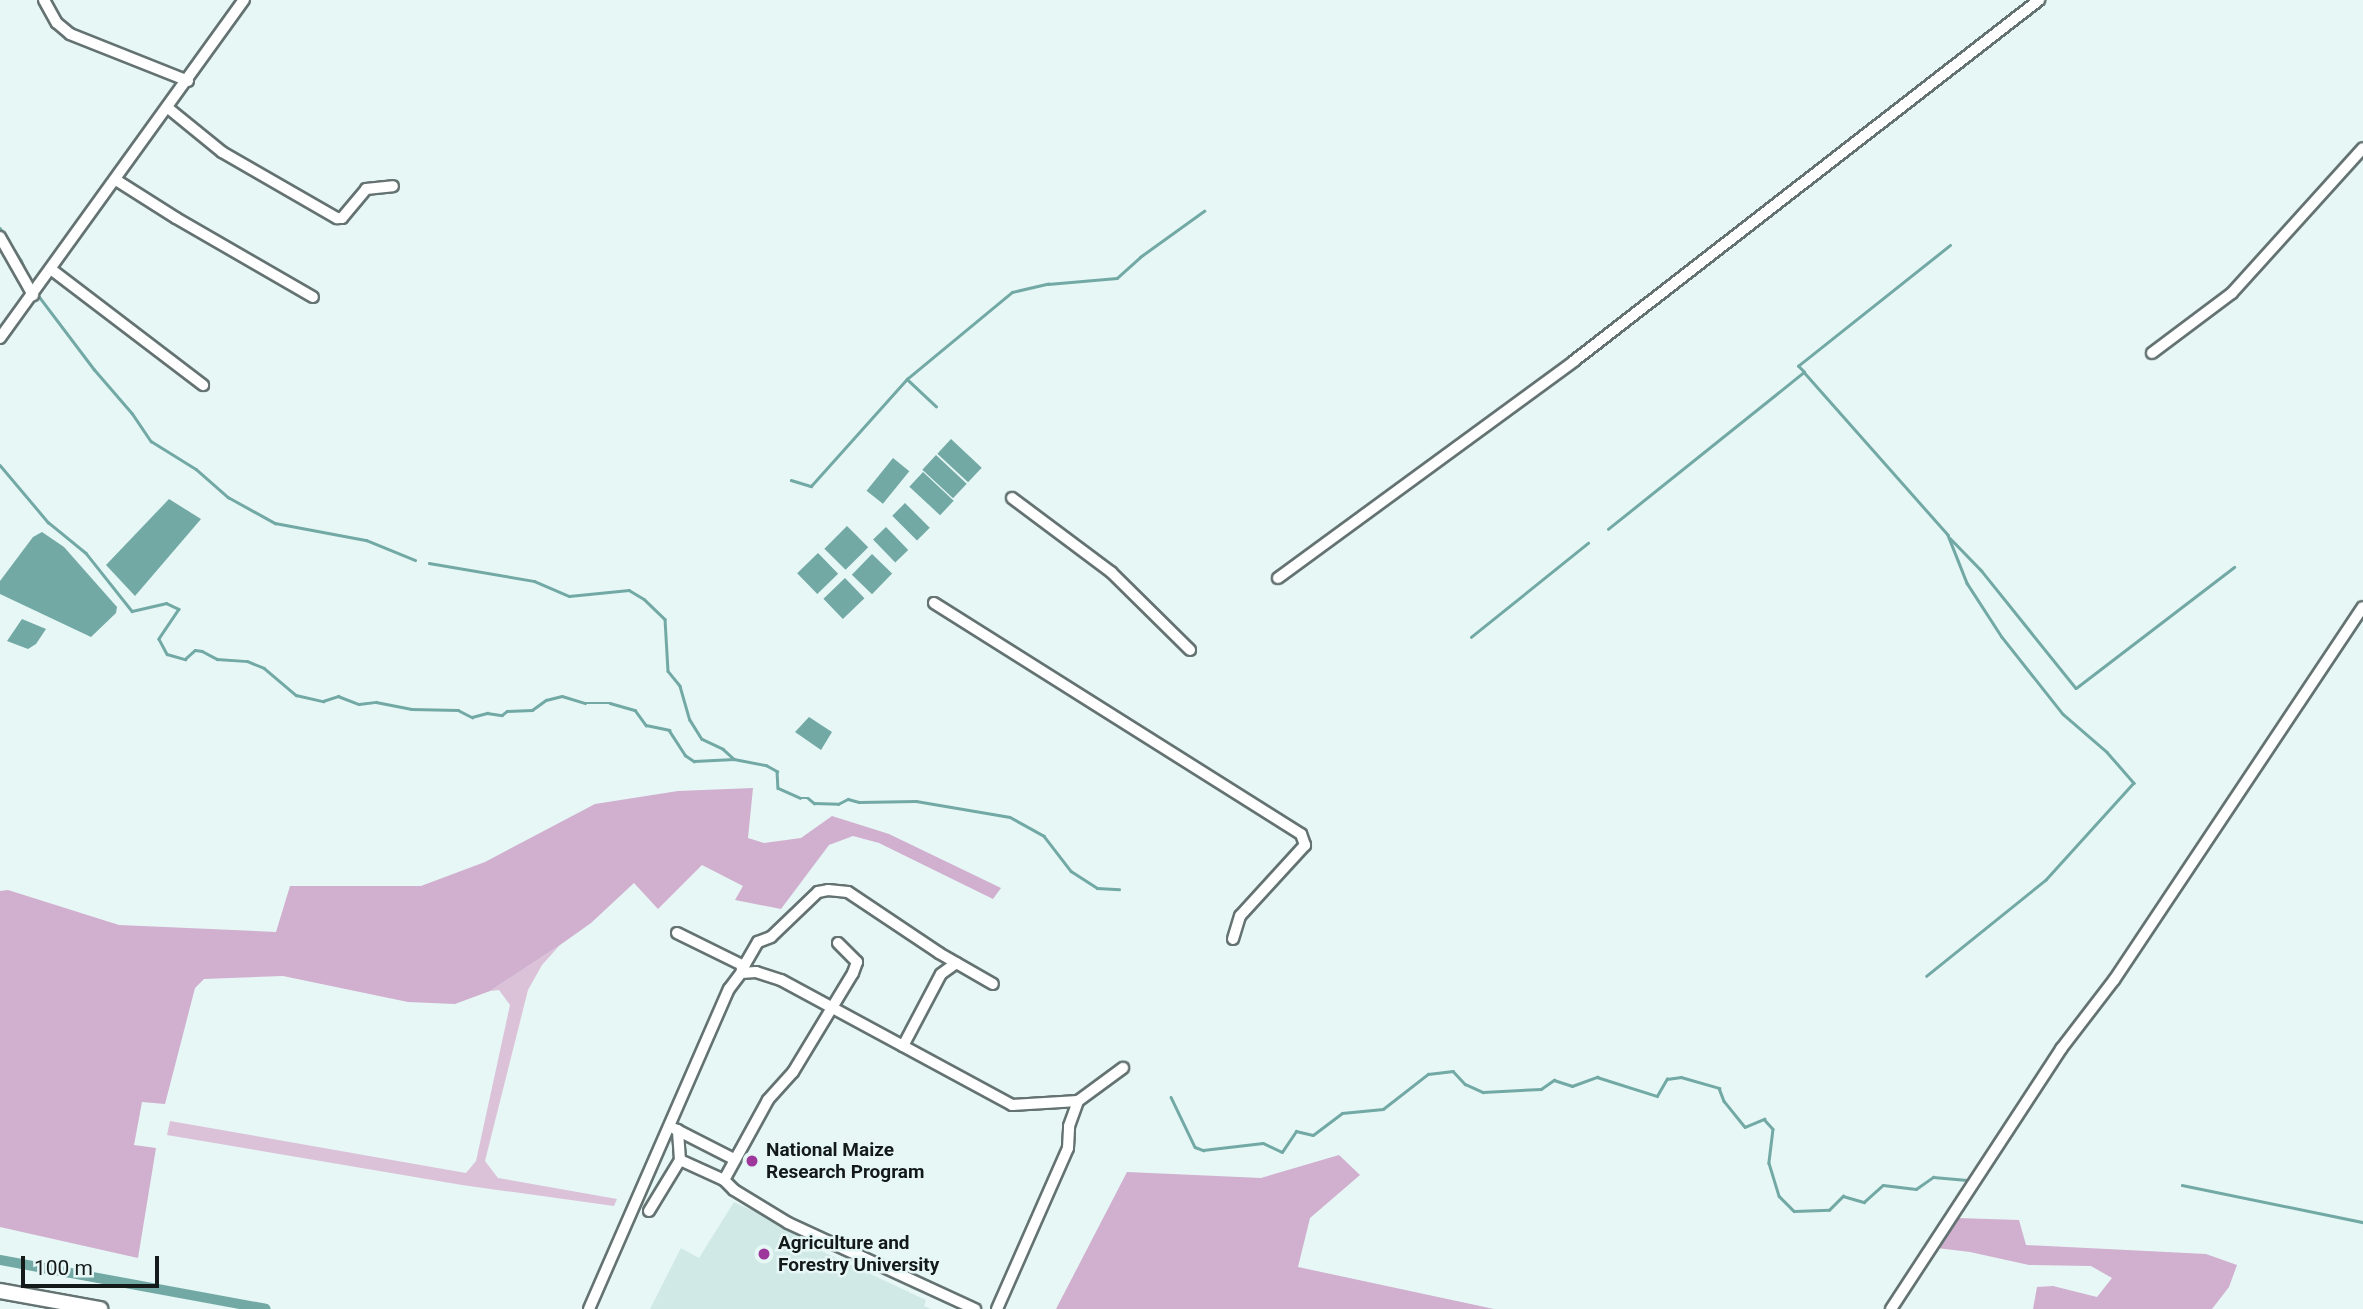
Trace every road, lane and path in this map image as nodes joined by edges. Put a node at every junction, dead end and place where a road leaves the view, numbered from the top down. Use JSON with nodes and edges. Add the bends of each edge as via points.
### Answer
{"nodes":[{"id":1,"x":44,"y":0,"type":"edge"},
{"id":2,"x":244,"y":0,"type":"edge"},
{"id":3,"x":2039,"y":0,"type":"edge"},
{"id":4,"x":188,"y":81,"type":"junction"},
{"id":5,"x":168,"y":108,"type":"junction"},
{"id":6,"x":2363,"y":148,"type":"edge"},
{"id":7,"x":116,"y":180,"type":"junction"},
{"id":8,"x":393,"y":186,"type":"dead end"},
{"id":9,"x":0,"y":237,"type":"edge"},
{"id":10,"x":52,"y":270,"type":"junction"},
{"id":11,"x":33,"y":295,"type":"junction"},
{"id":12,"x":313,"y":297,"type":"dead end"},
{"id":13,"x":0,"y":338,"type":"edge"},
{"id":14,"x":2152,"y":353,"type":"dead end"},
{"id":15,"x":204,"y":385,"type":"dead end"},
{"id":16,"x":1012,"y":498,"type":"dead end"},
{"id":17,"x":1278,"y":578,"type":"dead end"},
{"id":18,"x":934,"y":603,"type":"dead end"},
{"id":19,"x":2363,"y":607,"type":"edge"},
{"id":20,"x":1190,"y":650,"type":"dead end"},
{"id":21,"x":677,"y":933,"type":"dead end"},
{"id":22,"x":1233,"y":939,"type":"dead end"},
{"id":23,"x":838,"y":943,"type":"dead end"},
{"id":24,"x":956,"y":962,"type":"junction"},
{"id":25,"x":742,"y":969,"type":"junction"},
{"id":26,"x":993,"y":984,"type":"dead end"},
{"id":27,"x":832,"y":1008,"type":"junction"},
{"id":28,"x":903,"y":1046,"type":"junction"},
{"id":29,"x":1124,"y":1068,"type":"dead end"},
{"id":30,"x":1078,"y":1101,"type":"junction"},
{"id":31,"x":674,"y":1128,"type":"junction"},
{"id":32,"x":734,"y":1159,"type":"junction"},
{"id":33,"x":680,"y":1160,"type":"junction"},
{"id":34,"x":724,"y":1180,"type":"junction"},
{"id":35,"x":649,"y":1211,"type":"dead end"},
{"id":36,"x":0,"y":1291,"type":"edge"},
{"id":37,"x":100,"y":1309,"type":"edge"},
{"id":38,"x":589,"y":1309,"type":"edge"},
{"id":39,"x":975,"y":1309,"type":"edge"},
{"id":40,"x":997,"y":1309,"type":"edge"},
{"id":41,"x":1891,"y":1309,"type":"edge"}],
"edges":[{"from":1,"to":4,"type":"street","via":[[57,23],[70,34]]},
{"from":2,"to":4,"type":"street"},
{"from":3,"to":17,"type":"street","via":[[1574,361]]},
{"from":4,"to":5,"type":"street"},
{"from":5,"to":7,"type":"street"},
{"from":5,"to":8,"type":"street","via":[[222,152],[337,218],[342,218],[366,189]]},
{"from":6,"to":14,"type":"street","via":[[2232,293]]},
{"from":7,"to":10,"type":"street"},
{"from":7,"to":12,"type":"street"},
{"from":9,"to":11,"type":"street"},
{"from":10,"to":11,"type":"street"},
{"from":10,"to":15,"type":"street"},
{"from":11,"to":13,"type":"street"},
{"from":16,"to":20,"type":"street","via":[[1111,572]]},
{"from":18,"to":22,"type":"street","via":[[1301,834],[1305,845],[1240,916]]},
{"from":19,"to":41,"type":"street"},
{"from":21,"to":25,"type":"street"},
{"from":23,"to":27,"type":"street","via":[[857,962]]},
{"from":24,"to":25,"type":"street","via":[[848,892],[828,890],[818,892],[771,937],[758,942]]},
{"from":24,"to":26,"type":"street"},
{"from":24,"to":28,"type":"street","via":[[941,974]]},
{"from":25,"to":27,"type":"street","via":[[766,974]]},
{"from":25,"to":31,"type":"street","via":[[729,989]]},
{"from":27,"to":28,"type":"street"},
{"from":27,"to":32,"type":"street","via":[[793,1072],[768,1100]]},
{"from":28,"to":30,"type":"street","via":[[1012,1105]]},
{"from":29,"to":30,"type":"street"},
{"from":30,"to":40,"type":"street","via":[[1069,1126],[1069,1148]]},
{"from":31,"to":32,"type":"street"},
{"from":31,"to":33,"type":"street"},
{"from":31,"to":38,"type":"street"},
{"from":32,"to":34,"type":"street"},
{"from":33,"to":34,"type":"street"},
{"from":33,"to":35,"type":"street"},
{"from":34,"to":39,"type":"street","via":[[788,1223]]},
{"from":36,"to":37,"type":"main road"}]}
